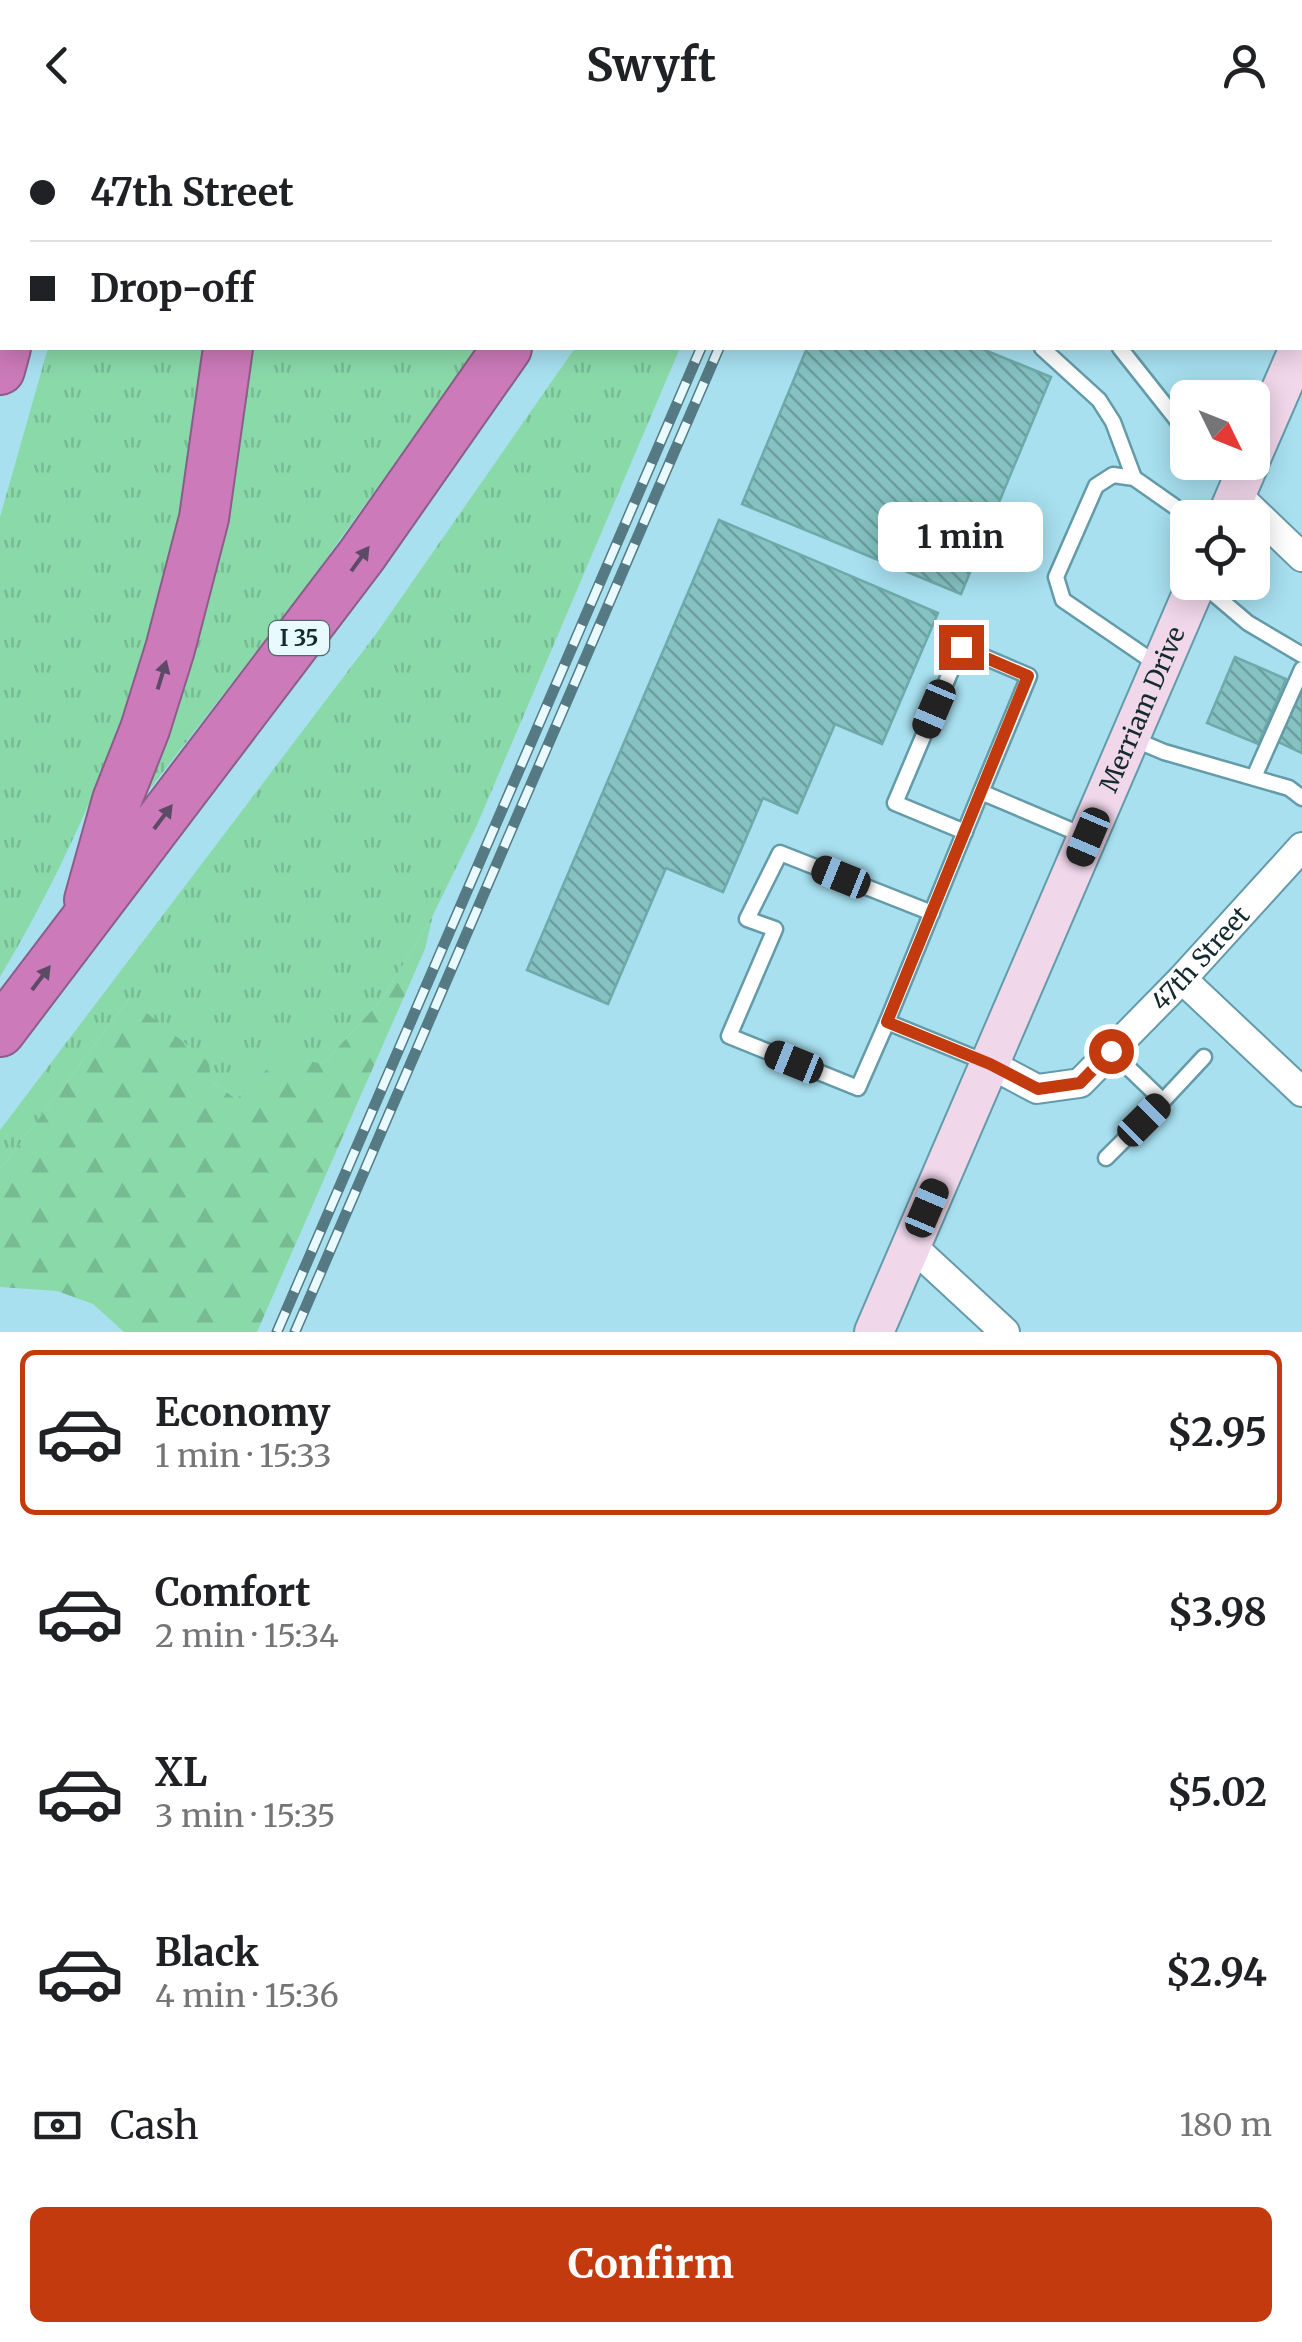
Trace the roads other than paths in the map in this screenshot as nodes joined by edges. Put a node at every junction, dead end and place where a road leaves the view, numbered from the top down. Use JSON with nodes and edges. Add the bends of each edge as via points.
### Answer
{"nodes":[{"id":1,"x":228,"y":350,"type":"edge"},
{"id":2,"x":506,"y":350,"type":"edge"},
{"id":3,"x":1044,"y":350,"type":"edge"},
{"id":4,"x":1122,"y":350,"type":"edge"},
{"id":5,"x":1298,"y":350,"type":"edge"},
{"id":6,"x":1270,"y":410,"type":"edge"},
{"id":7,"x":1170,"y":411,"type":"edge"},
{"id":8,"x":1134,"y":478,"type":"junction"},
{"id":9,"x":1239,"y":480,"type":"edge"},
{"id":10,"x":1170,"y":504,"type":"edge"},
{"id":11,"x":1302,"y":557,"type":"edge"},
{"id":12,"x":1191,"y":600,"type":"edge"},
{"id":13,"x":1221,"y":600,"type":"edge"},
{"id":14,"x":1302,"y":655,"type":"edge"},
{"id":15,"x":1161,"y":667,"type":"junction"},
{"id":16,"x":1302,"y":669,"type":"edge"},
{"id":17,"x":1130,"y":738,"type":"junction"},
{"id":18,"x":1254,"y":777,"type":"junction"},
{"id":19,"x":1300,"y":791,"type":"edge"},
{"id":20,"x":981,"y":792,"type":"junction"},
{"id":21,"x":965,"y":832,"type":"junction"},
{"id":22,"x":1088,"y":837,"type":"junction"},
{"id":23,"x":1302,"y":846,"type":"edge"},
{"id":24,"x":932,"y":913,"type":"junction"},
{"id":25,"x":83,"y":923,"type":"junction"},
{"id":26,"x":1182,"y":978,"type":"junction"},
{"id":27,"x":887,"y":1022,"type":"junction"},
{"id":28,"x":0,"y":1032,"type":"edge"},
{"id":29,"x":1111,"y":1051,"type":"junction"},
{"id":30,"x":1204,"y":1057,"type":"dead end"},
{"id":31,"x":990,"y":1064,"type":"junction"},
{"id":32,"x":1302,"y":1092,"type":"edge"},
{"id":33,"x":1163,"y":1100,"type":"junction"},
{"id":34,"x":1106,"y":1158,"type":"dead end"},
{"id":35,"x":911,"y":1245,"type":"junction"},
{"id":36,"x":874,"y":1332,"type":"edge"},
{"id":37,"x":1005,"y":1332,"type":"edge"}],
"edges":[{"from":25,"to":1,"type":"highway","one_way":true,"via":[[196,549]]},
{"from":25,"to":2,"type":"highway","number":"I 35","one_way":true,"via":[[362,555]]},
{"from":3,"to":8,"type":"lane","via":[[1099,400]]},
{"from":4,"to":7,"type":"lane"},
{"from":5,"to":6,"type":"main road"},
{"from":8,"to":10,"type":"lane"},
{"from":8,"to":15,"type":"lane","via":[[1113,475],[1096,486],[1056,577],[1064,600]]},
{"from":9,"to":11,"type":"street"},
{"from":12,"to":15,"type":"main road","name":"Merriam Drive"},
{"from":13,"to":14,"type":"lane"},
{"from":15,"to":17,"type":"main road","name":"Merriam Drive"},
{"from":16,"to":18,"type":"lane"},
{"from":17,"to":18,"type":"lane"},
{"from":17,"to":22,"type":"main road","name":"Merriam Drive"},
{"from":18,"to":19,"type":"lane"},
{"from":20,"to":21,"type":"lane"},
{"from":20,"to":21,"type":"lane","via":[[1028,676],[961,647],[895,803]]},
{"from":20,"to":22,"type":"lane"},
{"from":21,"to":24,"type":"lane"},
{"from":22,"to":31,"type":"main road","name":"Merriam Drive"},
{"from":23,"to":26,"type":"street","name":"47th Street"},
{"from":24,"to":27,"type":"lane"},
{"from":24,"to":27,"type":"lane","via":[[780,852],[748,919],[775,929],[729,1036],[858,1088]]},
{"from":28,"to":25,"type":"highway","number":"I 35","one_way":true},
{"from":26,"to":29,"type":"street","name":"47th Street"},
{"from":26,"to":32,"type":"street"},
{"from":27,"to":31,"type":"lane"},
{"from":29,"to":31,"type":"street","name":"47th Street","via":[[1080,1083],[1038,1089]]},
{"from":29,"to":33,"type":"lane"},
{"from":30,"to":33,"type":"lane"},
{"from":31,"to":35,"type":"main road","name":"Merriam Drive"},
{"from":33,"to":34,"type":"lane"},
{"from":35,"to":36,"type":"main road","name":"Merriam Drive"},
{"from":35,"to":37,"type":"street"}]}
